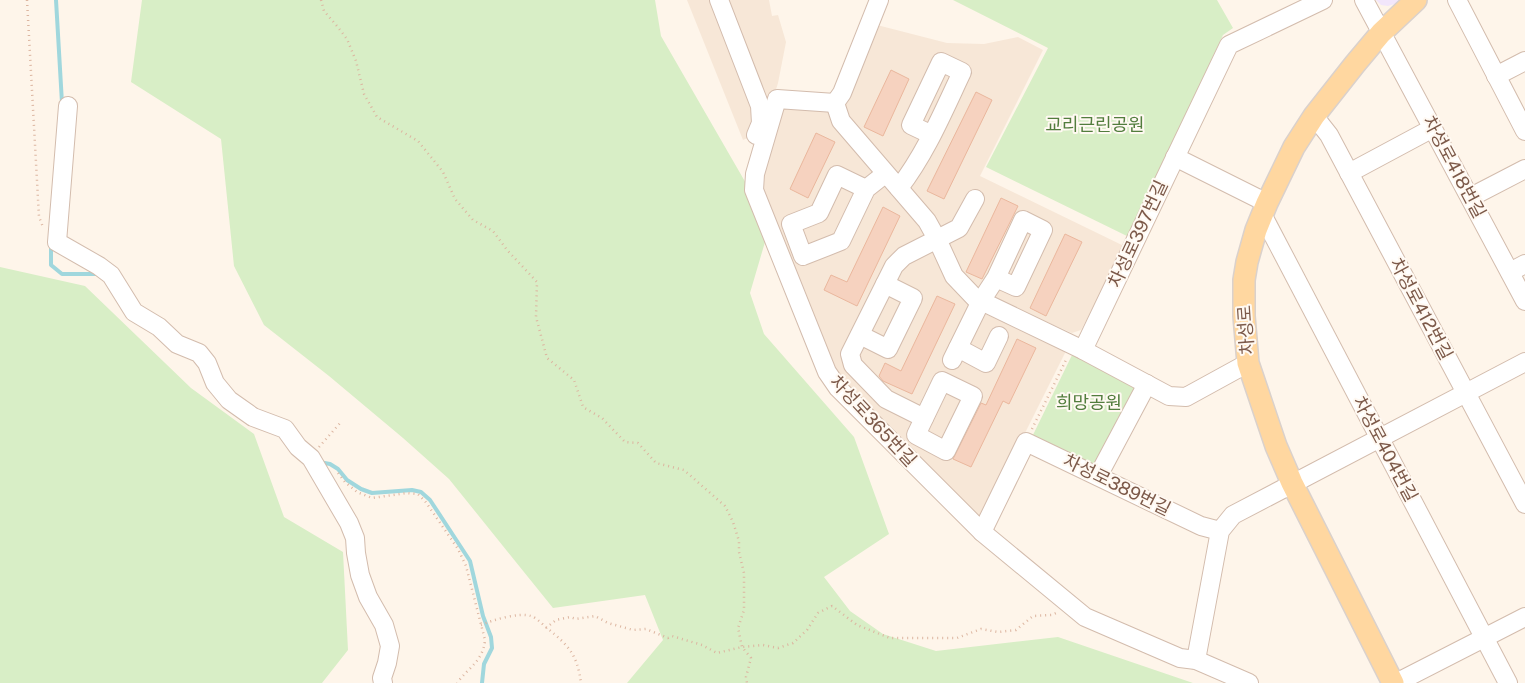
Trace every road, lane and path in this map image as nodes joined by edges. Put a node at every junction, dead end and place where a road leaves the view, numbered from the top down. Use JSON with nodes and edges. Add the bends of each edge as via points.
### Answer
{"nodes":[{"id":1,"x":27,"y":0,"type":"edge"},
{"id":2,"x":320,"y":0,"type":"edge"},
{"id":3,"x":719,"y":0,"type":"edge"},
{"id":4,"x":879,"y":0,"type":"edge"},
{"id":5,"x":1323,"y":0,"type":"edge"},
{"id":6,"x":1364,"y":0,"type":"edge"},
{"id":7,"x":1416,"y":0,"type":"edge"},
{"id":8,"x":1456,"y":0,"type":"edge"},
{"id":9,"x":1381,"y":33,"type":"junction"},
{"id":10,"x":1525,"y":61,"type":"edge"},
{"id":11,"x":1496,"y":76,"type":"junction"},
{"id":12,"x":835,"y":102,"type":"junction"},
{"id":13,"x":68,"y":106,"type":"dead end"},
{"id":14,"x":1314,"y":116,"type":"junction"},
{"id":15,"x":1433,"y":128,"type":"junction"},
{"id":16,"x":1525,"y":131,"type":"edge"},
{"id":17,"x":932,"y":135,"type":"dead end"},
{"id":18,"x":1174,"y":157,"type":"junction"},
{"id":19,"x":1525,"y":169,"type":"edge"},
{"id":20,"x":1349,"y":172,"type":"junction"},
{"id":21,"x":755,"y":174,"type":"junction"},
{"id":22,"x":885,"y":174,"type":"junction"},
{"id":23,"x":899,"y":188,"type":"junction"},
{"id":24,"x":866,"y":189,"type":"junction"},
{"id":25,"x":1471,"y":197,"type":"junction"},
{"id":26,"x":975,"y":199,"type":"dead end"},
{"id":27,"x":1265,"y":209,"type":"junction"},
{"id":28,"x":937,"y":239,"type":"junction"},
{"id":29,"x":57,"y":242,"type":"junction"},
{"id":30,"x":1517,"y":268,"type":"edge"},
{"id":31,"x":996,"y":278,"type":"dead end"},
{"id":32,"x":885,"y":284,"type":"junction"},
{"id":33,"x":981,"y":301,"type":"junction"},
{"id":34,"x":1525,"y":301,"type":"edge"},
{"id":35,"x":860,"y":335,"type":"junction"},
{"id":36,"x":999,"y":336,"type":"dead end"},
{"id":37,"x":1078,"y":347,"type":"junction"},
{"id":38,"x":1525,"y":362,"type":"edge"},
{"id":39,"x":1248,"y":363,"type":"junction"},
{"id":40,"x":1147,"y":384,"type":"junction"},
{"id":41,"x":1466,"y":393,"type":"junction"},
{"id":42,"x":924,"y":418,"type":"dead end"},
{"id":43,"x":340,"y":422,"type":"dead end"},
{"id":44,"x":1379,"y":438,"type":"junction"},
{"id":45,"x":1026,"y":442,"type":"junction"},
{"id":46,"x":313,"y":462,"type":"junction"},
{"id":47,"x":1098,"y":476,"type":"junction"},
{"id":48,"x":1292,"y":483,"type":"junction"},
{"id":49,"x":1525,"y":504,"type":"edge"},
{"id":50,"x":1220,"y":531,"type":"junction"},
{"id":51,"x":982,"y":532,"type":"junction"},
{"id":52,"x":1068,"y":603,"type":"junction"},
{"id":53,"x":1525,"y":618,"type":"edge"},
{"id":54,"x":482,"y":624,"type":"junction"},
{"id":55,"x":546,"y":628,"type":"junction"},
{"id":56,"x":1485,"y":638,"type":"junction"},
{"id":57,"x":742,"y":647,"type":"junction"},
{"id":58,"x":1196,"y":660,"type":"junction"},
{"id":59,"x":383,"y":683,"type":"edge"},
{"id":60,"x":457,"y":683,"type":"edge"},
{"id":61,"x":581,"y":683,"type":"edge"},
{"id":62,"x":747,"y":683,"type":"edge"},
{"id":63,"x":1249,"y":683,"type":"edge"},
{"id":64,"x":1395,"y":683,"type":"edge"},
{"id":65,"x":1508,"y":683,"type":"edge"}],
"edges":[{"from":1,"to":29,"type":"path","via":[[40,217],[45,232]]},
{"from":2,"to":57,"type":"path","via":[[324,11],[347,39],[364,94],[377,117],[418,141],[443,172],[454,199],[472,220],[493,232],[537,282],[536,317],[547,358],[574,380],[583,407],[602,418],[625,442],[638,443],[656,463],[684,470],[725,506],[734,522],[744,573],[744,610],[738,628]]},
{"from":3,"to":21,"type":"street","via":[[760,106],[761,123],[750,148]]},
{"from":4,"to":12,"type":"street","via":[[842,93]]},
{"from":5,"to":18,"type":"street","name":"차성로397번길","via":[[1228,45]]},
{"from":6,"to":9,"type":"street","name":"차성로418번길"},
{"from":7,"to":9,"type":"main road","name":"차성로"},
{"from":8,"to":11,"type":"street"},
{"from":9,"to":14,"type":"main road","name":"차성로"},
{"from":9,"to":15,"type":"street","name":"차성로418번길"},
{"from":10,"to":11,"type":"street"},
{"from":11,"to":16,"type":"street"},
{"from":12,"to":21,"type":"street","name":"차성로365번길","via":[[778,99]]},
{"from":12,"to":22,"type":"street","via":[[841,121]]},
{"from":13,"to":29,"type":"street"},
{"from":14,"to":20,"type":"street","name":"차성로412번길","via":[[1329,135]]},
{"from":14,"to":27,"type":"main road","name":"차성로","via":[[1294,147]]},
{"from":15,"to":20,"type":"street"},
{"from":15,"to":25,"type":"street","name":"차성로418번길"},
{"from":17,"to":23,"type":"street"},
{"from":18,"to":27,"type":"street"},
{"from":18,"to":37,"type":"street","name":"차성로397번길"},
{"from":19,"to":25,"type":"street"},
{"from":20,"to":41,"type":"street","name":"차성로412번길"},
{"from":21,"to":51,"type":"street","name":"차성로365번길","via":[[754,190],[832,381]]},
{"from":22,"to":23,"type":"street"},
{"from":22,"to":24,"type":"street"},
{"from":23,"to":28,"type":"street","via":[[927,221]]},
{"from":24,"to":24,"type":"street","via":[[837,175],[818,213],[790,224],[803,256],[841,240]]},
{"from":25,"to":30,"type":"street","name":"차성로418번길"},
{"from":26,"to":28,"type":"street","via":[[959,228]]},
{"from":27,"to":39,"type":"main road","name":"차성로","via":[[1252,243],[1244,280]]},
{"from":27,"to":44,"type":"street","name":"차성로404번길"},
{"from":28,"to":32,"type":"street","via":[[898,261]]},
{"from":28,"to":33,"type":"street","via":[[954,276]]},
{"from":29,"to":46,"type":"street","via":[[111,275],[134,312],[159,327],[177,344],[199,353],[215,383],[229,400],[253,417],[285,429]]},
{"from":30,"to":34,"type":"street","name":"차성로418번길"},
{"from":31,"to":33,"type":"street"},
{"from":32,"to":35,"type":"street"},
{"from":32,"to":35,"type":"street","via":[[913,298],[901,324],[888,349]]},
{"from":33,"to":36,"type":"street","via":[[955,354],[986,363]]},
{"from":33,"to":37,"type":"street"},
{"from":35,"to":42,"type":"street","via":[[850,354],[852,365],[886,399]]},
{"from":37,"to":40,"type":"street"},
{"from":37,"to":45,"type":"path"},
{"from":38,"to":41,"type":"street"},
{"from":39,"to":40,"type":"street","via":[[1186,397],[1169,396]]},
{"from":39,"to":48,"type":"main road","name":"차성로"},
{"from":40,"to":47,"type":"street"},
{"from":41,"to":44,"type":"street"},
{"from":41,"to":49,"type":"street","name":"차성로412번길"},
{"from":43,"to":46,"type":"path","via":[[318,447]]},
{"from":44,"to":48,"type":"street"},
{"from":44,"to":56,"type":"street","name":"차성로404번길"},
{"from":45,"to":47,"type":"street","name":"차성로389번길"},
{"from":45,"to":51,"type":"street"},
{"from":46,"to":54,"type":"path","via":[[337,471],[357,492],[372,498],[418,494],[458,549]]},
{"from":46,"to":59,"type":"street","via":[[349,523],[355,538],[360,575],[384,625],[390,646]]},
{"from":47,"to":50,"type":"street","name":"차성로389번길","via":[[1201,526]]},
{"from":48,"to":50,"type":"street","via":[[1233,515]]},
{"from":48,"to":64,"type":"main road","name":"차성로"},
{"from":50,"to":58,"type":"street"},
{"from":51,"to":52,"type":"street","name":"차성로365번길"},
{"from":52,"to":57,"type":"path","via":[[1052,615],[1034,616],[1016,630],[998,632],[981,629],[958,638],[890,638],[857,625],[832,606],[818,613],[793,643],[778,648],[763,645]]},
{"from":52,"to":58,"type":"street","name":"차성로365번길","via":[[1085,617],[1180,658]]},
{"from":53,"to":56,"type":"street"},
{"from":54,"to":55,"type":"path","via":[[522,615],[532,616]]},
{"from":54,"to":60,"type":"path","via":[[484,650],[475,665]]},
{"from":55,"to":57,"type":"path","via":[[556,620],[595,616],[608,624],[633,630],[646,629],[668,638],[672,636],[702,644],[717,653]]},
{"from":55,"to":61,"type":"path","via":[[572,653],[579,666]]},
{"from":56,"to":64,"type":"street"},
{"from":56,"to":65,"type":"street","name":"차성로404번길"},
{"from":57,"to":62,"type":"path","via":[[751,658]]},
{"from":58,"to":63,"type":"street","name":"차성로365번길"}]}
